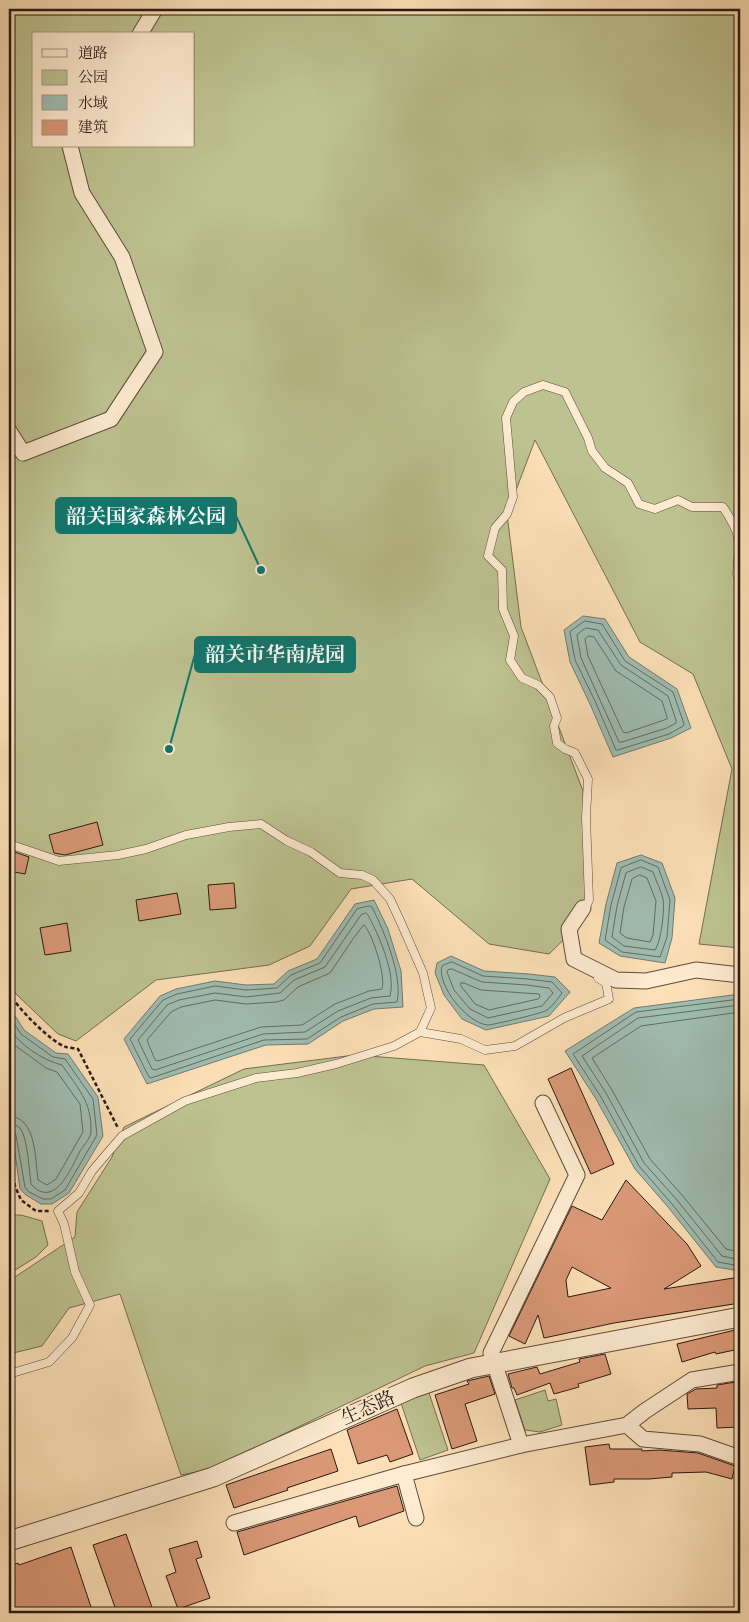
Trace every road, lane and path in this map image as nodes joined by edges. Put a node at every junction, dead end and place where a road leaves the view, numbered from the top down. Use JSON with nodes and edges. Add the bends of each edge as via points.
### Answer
{"nodes":[{"id":1,"x":156,"y":9,"type":"edge"},
{"id":2,"x":141,"y":32,"type":"edge"},
{"id":3,"x":71,"y":148,"type":"edge"},
{"id":4,"x":9,"y":431,"type":"edge"},
{"id":5,"x":740,"y":577,"type":"edge"},
{"id":6,"x":9,"y":844,"type":"edge"},
{"id":7,"x":583,"y":908,"type":"dead end"},
{"id":8,"x":572,"y":944,"type":"junction"},
{"id":9,"x":740,"y":975,"type":"edge"},
{"id":10,"x":9,"y":992,"type":"edge"},
{"id":11,"x":420,"y":1032,"type":"junction"},
{"id":12,"x":543,"y":1103,"type":"dead end"},
{"id":13,"x":122,"y":1136,"type":"junction"},
{"id":14,"x":9,"y":1151,"type":"edge"},
{"id":15,"x":58,"y":1211,"type":"junction"},
{"id":16,"x":740,"y":1318,"type":"edge"},
{"id":17,"x":493,"y":1364,"type":"junction"},
{"id":18,"x":740,"y":1372,"type":"edge"},
{"id":19,"x":9,"y":1374,"type":"edge"},
{"id":20,"x":627,"y":1425,"type":"junction"},
{"id":21,"x":520,"y":1445,"type":"junction"},
{"id":22,"x":740,"y":1458,"type":"edge"},
{"id":23,"x":404,"y":1474,"type":"junction"},
{"id":24,"x":416,"y":1518,"type":"dead end"},
{"id":25,"x":234,"y":1523,"type":"dead end"},
{"id":26,"x":9,"y":1541,"type":"edge"}],
"edges":[{"from":1,"to":2,"type":"street"},
{"from":3,"to":4,"type":"street","via":[[82,193],[122,257],[155,352],[111,419],[23,453]]},
{"from":5,"to":8,"type":"lane","via":[[737,574],[740,544],[737,529],[723,507],[692,507],[678,500],[655,509],[638,504],[628,483],[605,468],[592,451],[565,392],[543,386],[524,392],[513,402],[506,418],[513,497],[507,514],[495,528],[488,556],[502,570],[503,609],[514,636],[510,660],[522,678],[538,685],[550,697],[557,718],[554,726],[557,743],[575,753],[588,779],[589,900],[577,923]]},
{"from":6,"to":11,"type":"lane","via":[[59,861],[146,850],[186,835],[261,824],[311,852],[340,873],[362,875],[373,880],[390,899],[423,973],[431,1008]]},
{"from":7,"to":8,"type":"street","via":[[569,929]]},
{"from":8,"to":9,"type":"street","via":[[574,959],[616,980],[646,981],[696,970]]},
{"from":8,"to":11,"type":"lane","via":[[572,965],[606,983],[609,998],[564,1018],[515,1046],[484,1050],[461,1039]]},
{"from":10,"to":13,"type":"path","via":[[56,1042],[78,1049]]},
{"from":11,"to":13,"type":"lane","via":[[394,1046],[336,1064],[256,1078],[184,1101]]},
{"from":12,"to":17,"type":"street","via":[[577,1175],[490,1353]]},
{"from":13,"to":15,"type":"lane","via":[[92,1171],[79,1193]]},
{"from":14,"to":15,"type":"path","via":[[21,1200],[36,1211]]},
{"from":15,"to":19,"type":"lane","via":[[76,1272],[90,1305],[72,1338],[49,1362]]},
{"from":16,"to":17,"type":"street","name":"生态路"},
{"from":17,"to":21,"type":"street"},
{"from":17,"to":26,"type":"street","name":"生态路","via":[[413,1388],[214,1476]]},
{"from":18,"to":20,"type":"street","via":[[692,1380]]},
{"from":20,"to":21,"type":"street"},
{"from":20,"to":22,"type":"street","via":[[642,1439],[700,1444]]},
{"from":21,"to":23,"type":"street"},
{"from":23,"to":24,"type":"street"},
{"from":23,"to":25,"type":"street"}]}
